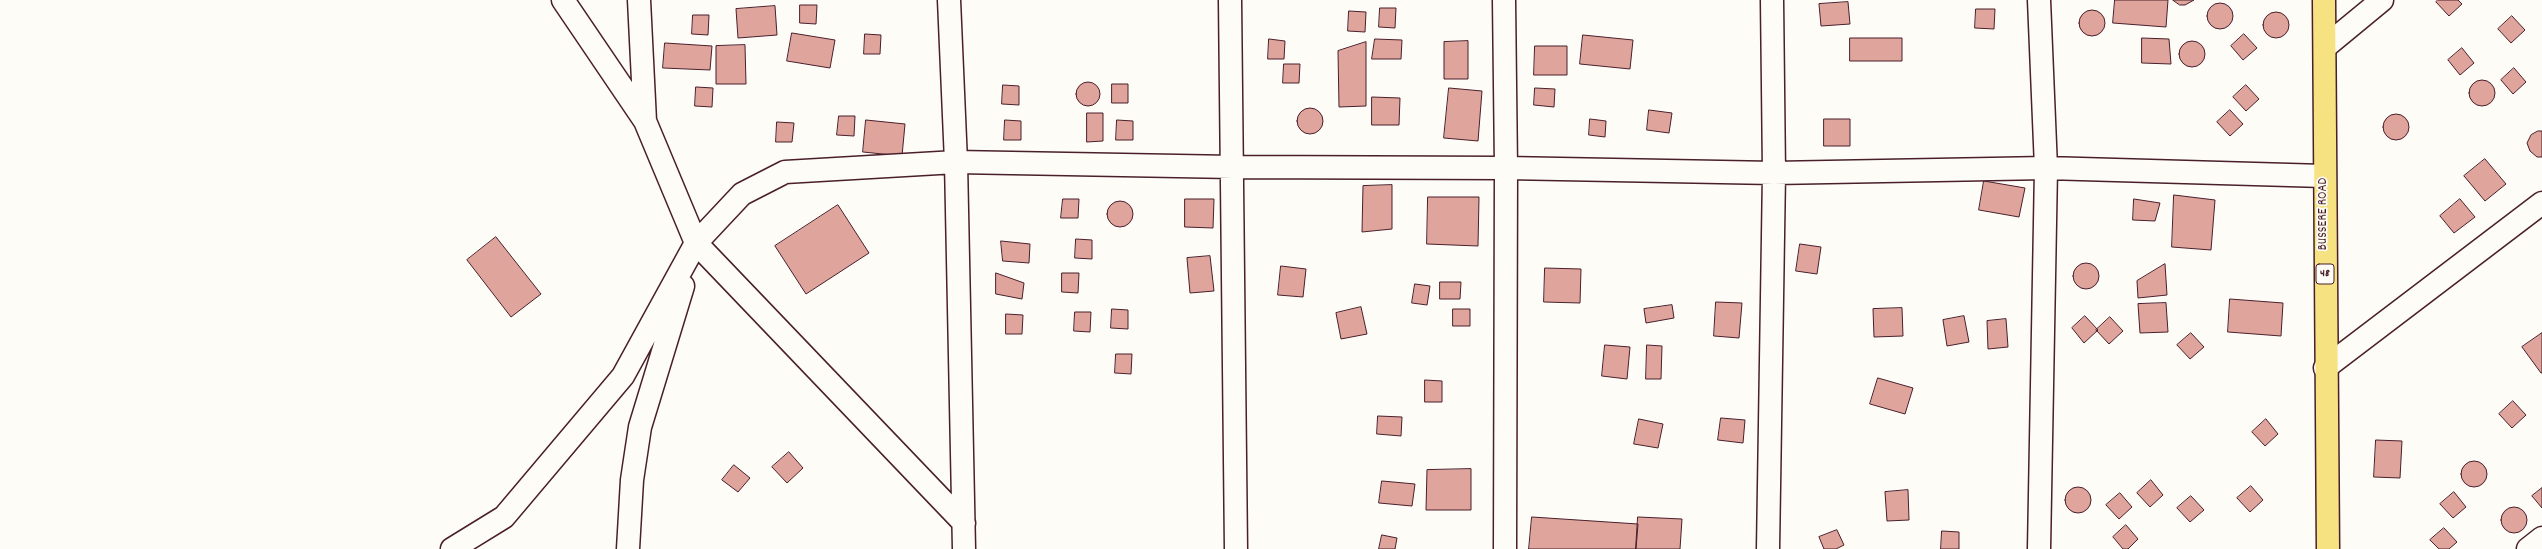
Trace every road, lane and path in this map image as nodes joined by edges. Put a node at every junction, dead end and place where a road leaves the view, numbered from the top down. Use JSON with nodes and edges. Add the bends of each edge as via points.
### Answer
{"nodes":[{"id":1,"x":563,"y":0,"type":"edge"},
{"id":2,"x":639,"y":0,"type":"edge"},
{"id":3,"x":949,"y":0,"type":"edge"},
{"id":4,"x":1230,"y":0,"type":"edge"},
{"id":5,"x":1504,"y":0,"type":"edge"},
{"id":6,"x":1772,"y":0,"type":"edge"},
{"id":7,"x":2039,"y":0,"type":"edge"},
{"id":8,"x":2324,"y":0,"type":"edge"},
{"id":9,"x":2382,"y":0,"type":"edge"},
{"id":10,"x":2325,"y":47,"type":"junction"},
{"id":11,"x":645,"y":121,"type":"junction"},
{"id":12,"x":956,"y":162,"type":"junction"},
{"id":13,"x":1233,"y":167,"type":"junction"},
{"id":14,"x":1506,"y":168,"type":"junction"},
{"id":15,"x":2046,"y":168,"type":"junction"},
{"id":16,"x":1774,"y":173,"type":"junction"},
{"id":17,"x":2324,"y":176,"type":"junction"},
{"id":18,"x":2542,"y":203,"type":"edge"},
{"id":19,"x":696,"y":243,"type":"junction"},
{"id":20,"x":2325,"y":368,"type":"junction"},
{"id":21,"x":964,"y":523,"type":"junction"},
{"id":22,"x":2542,"y":538,"type":"edge"},
{"id":23,"x":452,"y":549,"type":"edge"},
{"id":24,"x":628,"y":549,"type":"edge"},
{"id":25,"x":964,"y":549,"type":"edge"},
{"id":26,"x":1236,"y":549,"type":"edge"},
{"id":27,"x":1504,"y":549,"type":"edge"},
{"id":28,"x":1768,"y":549,"type":"edge"},
{"id":29,"x":2039,"y":549,"type":"edge"},
{"id":30,"x":2328,"y":549,"type":"edge"},
{"id":31,"x":2528,"y":549,"type":"edge"}],
"edges":[{"from":1,"to":11,"type":"street"},
{"from":2,"to":11,"type":"street"},
{"from":3,"to":12,"type":"street"},
{"from":4,"to":13,"type":"street"},
{"from":5,"to":14,"type":"street"},
{"from":6,"to":16,"type":"street"},
{"from":7,"to":15,"type":"street"},
{"from":8,"to":10,"type":"main road","name":"BUSSERE ROAD","number":"48"},
{"from":9,"to":10,"type":"street"},
{"from":10,"to":17,"type":"main road","name":"BUSSERE ROAD","number":"48"},
{"from":11,"to":19,"type":"street"},
{"from":12,"to":13,"type":"street"},
{"from":12,"to":19,"type":"street","via":[[785,172],[742,194]]},
{"from":12,"to":21,"type":"street"},
{"from":13,"to":14,"type":"street"},
{"from":13,"to":26,"type":"street"},
{"from":14,"to":16,"type":"street"},
{"from":14,"to":27,"type":"street"},
{"from":15,"to":16,"type":"street"},
{"from":15,"to":17,"type":"street"},
{"from":15,"to":29,"type":"street"},
{"from":16,"to":28,"type":"street"},
{"from":17,"to":20,"type":"main road","name":"BUSSERE ROAD","number":"48"},
{"from":18,"to":20,"type":"street"},
{"from":19,"to":21,"type":"street"},
{"from":19,"to":23,"type":"street","via":[[623,376],[504,517]]},
{"from":19,"to":24,"type":"street","via":[[640,427],[632,480]]},
{"from":20,"to":30,"type":"main road","name":"BUSSERE ROAD","number":"48"},
{"from":21,"to":25,"type":"street"},
{"from":22,"to":31,"type":"street"}]}
